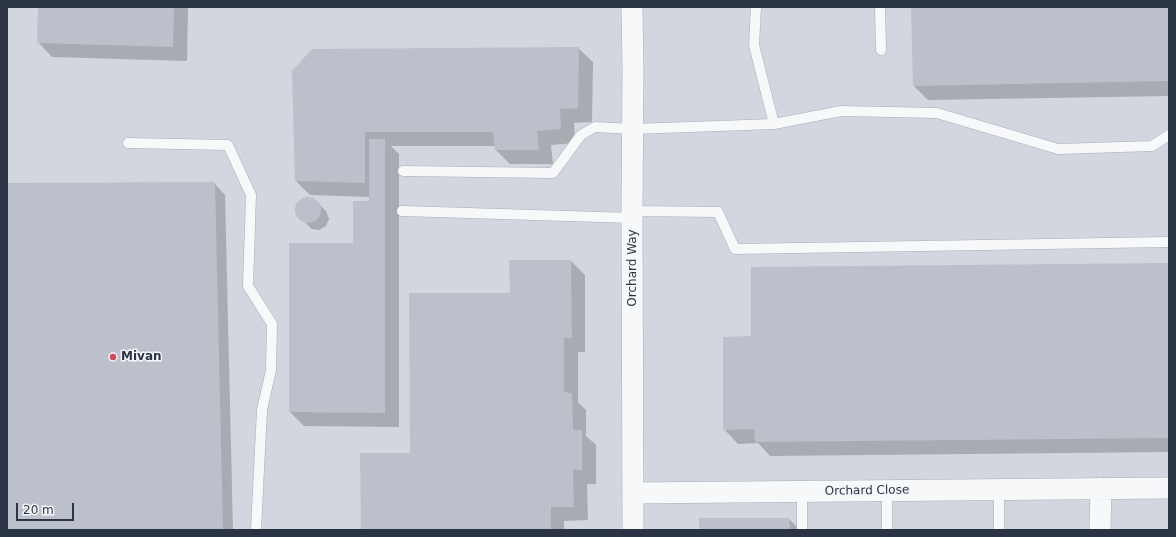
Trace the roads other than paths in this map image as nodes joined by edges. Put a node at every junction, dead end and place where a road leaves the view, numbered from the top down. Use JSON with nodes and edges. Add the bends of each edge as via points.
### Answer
{"nodes":[{"id":1,"x":632,"y":7,"type":"edge"},
{"id":2,"x":756,"y":7,"type":"edge"},
{"id":3,"x":880,"y":7,"type":"edge"},
{"id":4,"x":881,"y":50,"type":"dead end"},
{"id":5,"x":774,"y":124,"type":"junction"},
{"id":6,"x":633,"y":129,"type":"junction"},
{"id":7,"x":1169,"y":135,"type":"edge"},
{"id":8,"x":128,"y":143,"type":"dead end"},
{"id":9,"x":404,"y":171,"type":"dead end"},
{"id":10,"x":402,"y":211,"type":"dead end"},
{"id":11,"x":632,"y":215,"type":"junction"},
{"id":12,"x":1169,"y":242,"type":"edge"},
{"id":13,"x":1101,"y":488,"type":"junction"},
{"id":14,"x":1169,"y":488,"type":"edge"},
{"id":15,"x":887,"y":490,"type":"junction"},
{"id":16,"x":999,"y":490,"type":"junction"},
{"id":17,"x":802,"y":491,"type":"junction"},
{"id":18,"x":633,"y":493,"type":"junction"},
{"id":19,"x":256,"y":530,"type":"edge"},
{"id":20,"x":633,"y":530,"type":"edge"},
{"id":21,"x":802,"y":530,"type":"edge"},
{"id":22,"x":887,"y":530,"type":"edge"},
{"id":23,"x":999,"y":530,"type":"edge"},
{"id":24,"x":1100,"y":530,"type":"edge"}],
"edges":[{"from":1,"to":6,"type":"street","name":"Orchard Way"},
{"from":2,"to":5,"type":"lane","via":[[754,45]]},
{"from":3,"to":4,"type":"lane"},
{"from":5,"to":6,"type":"lane"},
{"from":5,"to":7,"type":"lane","via":[[841,111],[937,113],[1058,149],[1152,146]]},
{"from":6,"to":9,"type":"lane","via":[[595,127],[581,135],[553,173]]},
{"from":6,"to":11,"type":"street","name":"Orchard Way"},
{"from":8,"to":19,"type":"lane","via":[[228,145],[252,195],[248,286],[272,324],[271,370],[262,410]]},
{"from":10,"to":11,"type":"lane"},
{"from":11,"to":12,"type":"lane","via":[[718,212],[735,249]]},
{"from":11,"to":18,"type":"street","name":"Orchard Way"},
{"from":13,"to":14,"type":"street","name":"Orchard Close"},
{"from":13,"to":16,"type":"street","name":"Orchard Close"},
{"from":13,"to":24,"type":"street"},
{"from":15,"to":16,"type":"street","name":"Orchard Close"},
{"from":15,"to":17,"type":"street","name":"Orchard Close"},
{"from":15,"to":22,"type":"lane"},
{"from":16,"to":23,"type":"lane"},
{"from":17,"to":18,"type":"street","name":"Orchard Close"},
{"from":17,"to":21,"type":"lane"},
{"from":18,"to":20,"type":"street","name":"Orchard Way"}]}
